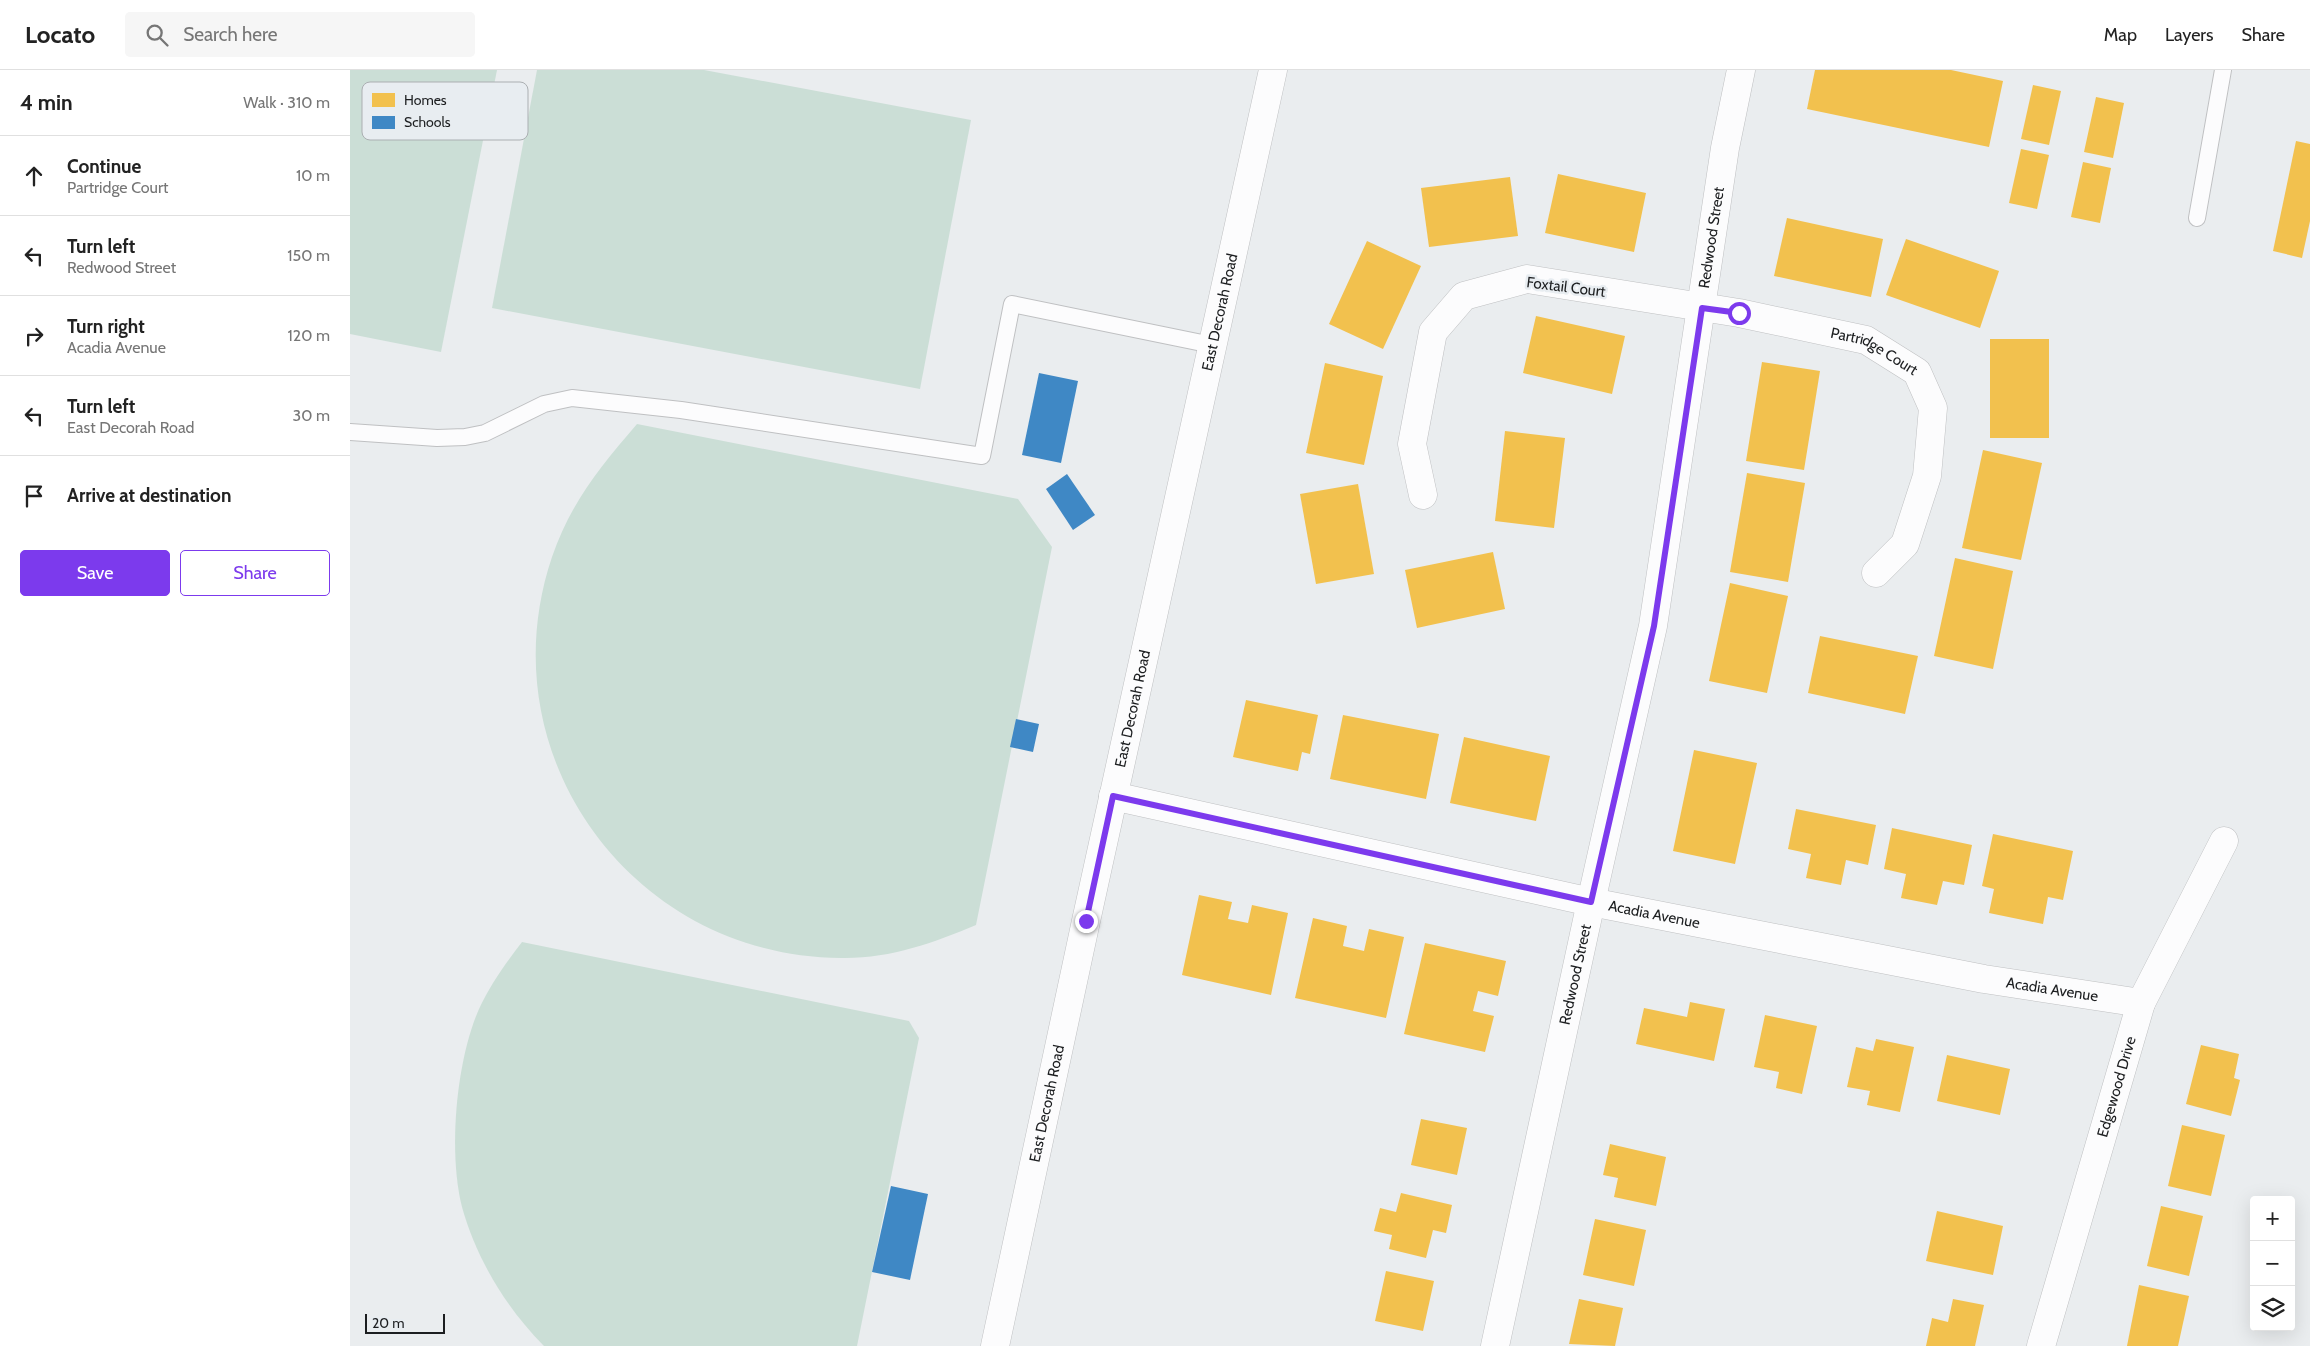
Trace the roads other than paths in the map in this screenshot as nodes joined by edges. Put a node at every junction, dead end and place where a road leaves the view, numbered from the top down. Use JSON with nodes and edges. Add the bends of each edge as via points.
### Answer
{"nodes":[{"id":1,"x":1273,"y":70,"type":"edge"},
{"id":2,"x":1741,"y":70,"type":"edge"},
{"id":3,"x":2224,"y":70,"type":"edge"},
{"id":4,"x":2197,"y":218,"type":"dead end"},
{"id":5,"x":1702,"y":308,"type":"junction"},
{"id":6,"x":1212,"y":345,"type":"junction"},
{"id":7,"x":350,"y":432,"type":"edge"},
{"id":8,"x":1423,"y":496,"type":"dead end"},
{"id":9,"x":1876,"y":573,"type":"dead end"},
{"id":10,"x":1113,"y":796,"type":"junction"},
{"id":11,"x":2224,"y":841,"type":"dead end"},
{"id":12,"x":1591,"y":902,"type":"junction"},
{"id":13,"x":2141,"y":1003,"type":"junction"},
{"id":14,"x":996,"y":1346,"type":"edge"},
{"id":15,"x":1495,"y":1346,"type":"edge"},
{"id":16,"x":2041,"y":1346,"type":"edge"}],
"edges":[{"from":1,"to":6,"type":"street","name":"East Decorah Road"},
{"from":2,"to":5,"type":"street","name":"Redwood Street","via":[[1725,148]]},
{"from":3,"to":4,"type":"lane"},
{"from":5,"to":8,"type":"street","name":"Foxtail Court","via":[[1527,279],[1464,296],[1433,332],[1412,444]]},
{"from":5,"to":9,"type":"street","name":"Partridge Court","via":[[1866,340],[1917,372],[1933,408],[1927,476],[1905,544]]},
{"from":5,"to":12,"type":"street","name":"Redwood Street","via":[[1654,626]]},
{"from":6,"to":7,"type":"lane","via":[[1012,304],[982,456],[681,410],[572,398],[544,404],[485,433],[437,438]]},
{"from":6,"to":10,"type":"street","name":"East Decorah Road"},
{"from":10,"to":12,"type":"street","name":"Acadia Avenue"},
{"from":10,"to":14,"type":"street","name":"East Decorah Road"},
{"from":11,"to":13,"type":"street","name":"Edgewood Drive"},
{"from":12,"to":13,"type":"street","name":"Acadia Avenue","via":[[1984,979]]},
{"from":12,"to":15,"type":"street","name":"Redwood Street"},
{"from":13,"to":16,"type":"street","name":"Edgewood Drive"}]}
